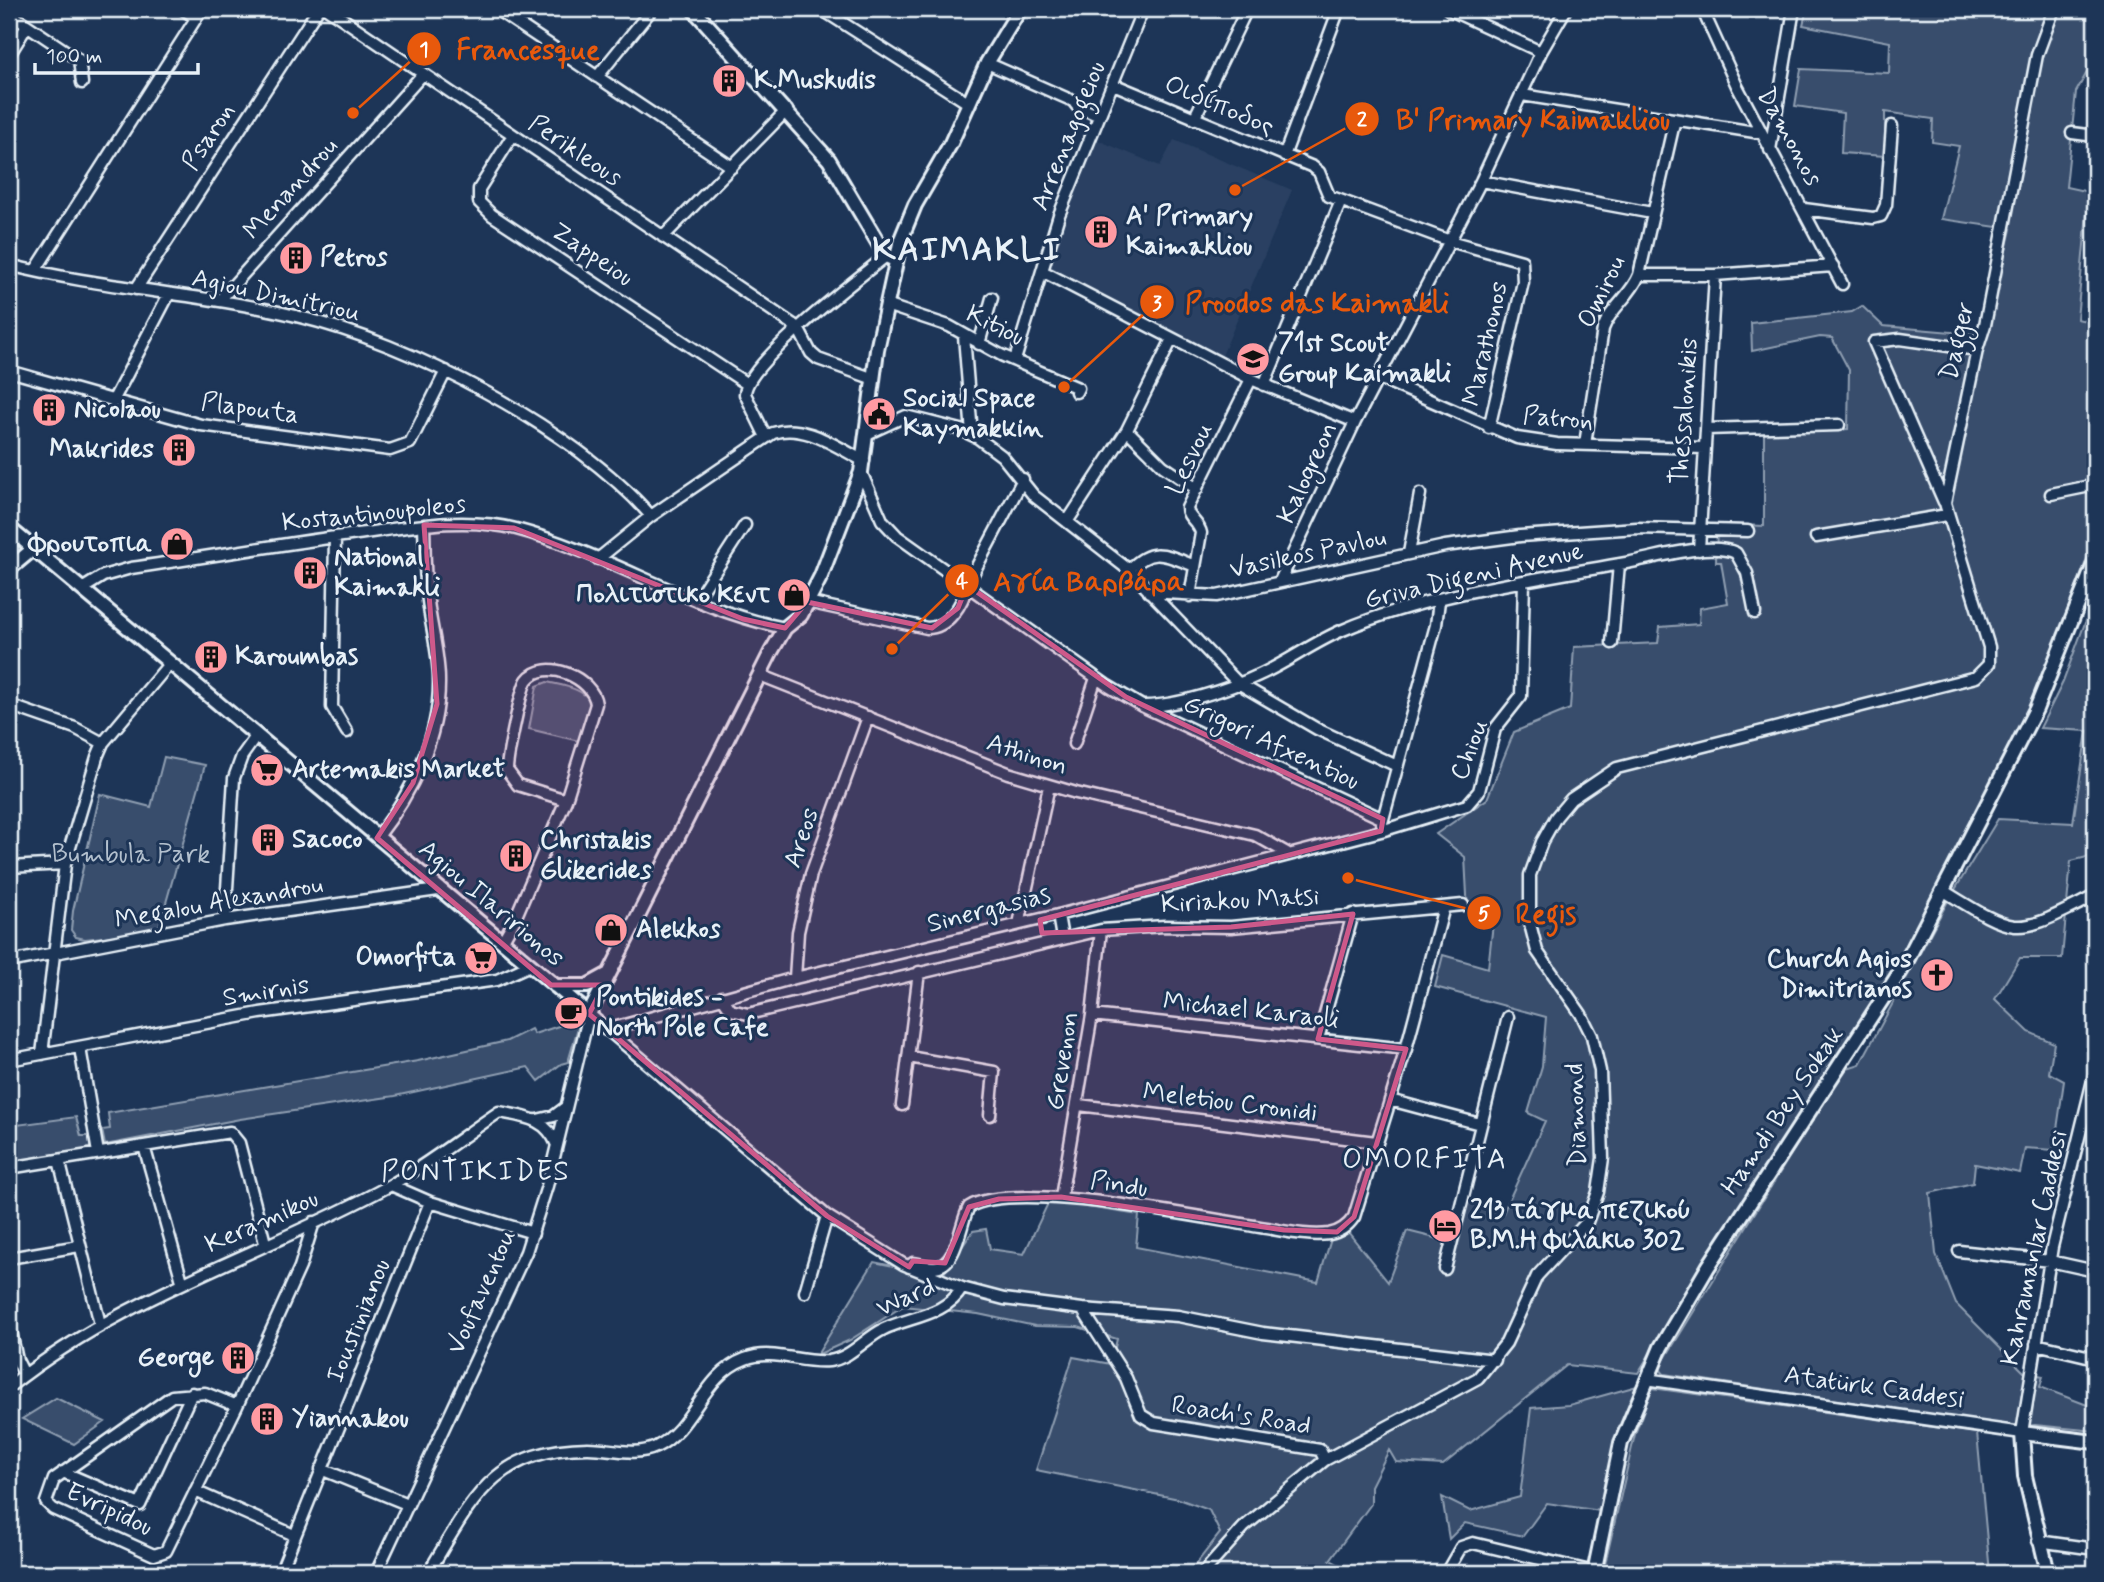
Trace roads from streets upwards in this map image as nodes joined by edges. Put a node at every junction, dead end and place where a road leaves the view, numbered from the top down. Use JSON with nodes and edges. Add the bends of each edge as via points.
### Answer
{"nodes":[{"id":1,"x":183,"y":9,"type":"edge"},
{"id":2,"x":318,"y":9,"type":"edge"},
{"id":3,"x":328,"y":9,"type":"edge"},
{"id":4,"x":496,"y":9,"type":"edge"},
{"id":5,"x":652,"y":9,"type":"edge"},
{"id":6,"x":693,"y":9,"type":"edge"},
{"id":7,"x":821,"y":9,"type":"edge"},
{"id":8,"x":1020,"y":9,"type":"edge"},
{"id":9,"x":1143,"y":9,"type":"edge"},
{"id":10,"x":1247,"y":9,"type":"edge"},
{"id":11,"x":1339,"y":9,"type":"edge"},
{"id":12,"x":1448,"y":9,"type":"edge"},
{"id":13,"x":1566,"y":9,"type":"edge"},
{"id":14,"x":1702,"y":9,"type":"edge"},
{"id":15,"x":1794,"y":9,"type":"edge"},
{"id":16,"x":2054,"y":9,"type":"edge"},
{"id":17,"x":1460,"y":11,"type":"edge"},
{"id":18,"x":9,"y":13,"type":"edge"},
{"id":19,"x":199,"y":13,"type":"edge"},
{"id":20,"x":27,"y":26,"type":"junction"},
{"id":21,"x":1541,"y":52,"type":"junction"},
{"id":22,"x":9,"y":55,"type":"edge"},
{"id":23,"x":987,"y":62,"type":"junction"},
{"id":24,"x":423,"y":74,"type":"junction"},
{"id":25,"x":597,"y":77,"type":"junction"},
{"id":26,"x":82,"y":83,"type":"dead end"},
{"id":27,"x":1113,"y":84,"type":"junction"},
{"id":28,"x":1522,"y":95,"type":"junction"},
{"id":29,"x":968,"y":103,"type":"junction"},
{"id":30,"x":788,"y":110,"type":"junction"},
{"id":31,"x":1099,"y":116,"type":"junction"},
{"id":32,"x":1194,"y":119,"type":"junction"},
{"id":33,"x":1675,"y":119,"type":"junction"},
{"id":34,"x":1892,"y":126,"type":"dead end"},
{"id":35,"x":1761,"y":133,"type":"junction"},
{"id":36,"x":2072,"y":133,"type":"dead end"},
{"id":37,"x":513,"y":135,"type":"junction"},
{"id":38,"x":2095,"y":136,"type":"edge"},
{"id":39,"x":1770,"y":150,"type":"junction"},
{"id":40,"x":1284,"y":156,"type":"junction"},
{"id":41,"x":732,"y":167,"type":"junction"},
{"id":42,"x":1481,"y":181,"type":"junction"},
{"id":43,"x":1341,"y":201,"type":"junction"},
{"id":44,"x":1804,"y":209,"type":"junction"},
{"id":45,"x":1652,"y":213,"type":"junction"},
{"id":46,"x":663,"y":237,"type":"junction"},
{"id":47,"x":1450,"y":241,"type":"junction"},
{"id":48,"x":891,"y":258,"type":"junction"},
{"id":49,"x":9,"y":265,"type":"edge"},
{"id":50,"x":1833,"y":266,"type":"junction"},
{"id":51,"x":35,"y":271,"type":"junction"},
{"id":52,"x":1042,"y":271,"type":"junction"},
{"id":53,"x":1639,"y":275,"type":"junction"},
{"id":54,"x":1715,"y":275,"type":"junction"},
{"id":55,"x":1842,"y":284,"type":"dead end"},
{"id":56,"x":136,"y":289,"type":"junction"},
{"id":57,"x":169,"y":294,"type":"junction"},
{"id":58,"x":992,"y":298,"type":"dead end"},
{"id":59,"x":219,"y":301,"type":"junction"},
{"id":60,"x":886,"y":304,"type":"junction"},
{"id":61,"x":797,"y":328,"type":"junction"},
{"id":62,"x":964,"y":336,"type":"junction"},
{"id":63,"x":1172,"y":339,"type":"junction"},
{"id":64,"x":979,"y":344,"type":"junction"},
{"id":65,"x":1977,"y":350,"type":"junction"},
{"id":66,"x":1015,"y":360,"type":"junction"},
{"id":67,"x":9,"y":370,"type":"edge"},
{"id":68,"x":446,"y":371,"type":"junction"},
{"id":69,"x":1379,"y":378,"type":"junction"},
{"id":70,"x":874,"y":379,"type":"junction"},
{"id":71,"x":1251,"y":379,"type":"junction"},
{"id":72,"x":747,"y":384,"type":"junction"},
{"id":73,"x":1264,"y":385,"type":"junction"},
{"id":74,"x":1076,"y":393,"type":"dead end"},
{"id":75,"x":113,"y":401,"type":"junction"},
{"id":76,"x":1355,"y":422,"type":"junction"},
{"id":77,"x":1839,"y":425,"type":"dead end"},
{"id":78,"x":1489,"y":428,"type":"junction"},
{"id":79,"x":1706,"y":429,"type":"junction"},
{"id":80,"x":1128,"y":430,"type":"junction"},
{"id":81,"x":869,"y":433,"type":"junction"},
{"id":82,"x":972,"y":434,"type":"junction"},
{"id":83,"x":766,"y":437,"type":"junction"},
{"id":84,"x":1585,"y":444,"type":"junction"},
{"id":85,"x":1704,"y":448,"type":"junction"},
{"id":86,"x":863,"y":467,"type":"junction"},
{"id":87,"x":1023,"y":479,"type":"junction"},
{"id":88,"x":2095,"y":485,"type":"edge"},
{"id":89,"x":1196,"y":489,"type":"junction"},
{"id":90,"x":1420,"y":494,"type":"dead end"},
{"id":91,"x":2051,"y":494,"type":"dead end"},
{"id":92,"x":1945,"y":503,"type":"junction"},
{"id":93,"x":1947,"y":515,"type":"junction"},
{"id":94,"x":652,"y":516,"type":"junction"},
{"id":95,"x":1067,"y":522,"type":"junction"},
{"id":96,"x":745,"y":524,"type":"dead end"},
{"id":97,"x":424,"y":525,"type":"junction"},
{"id":98,"x":9,"y":528,"type":"edge"},
{"id":99,"x":1699,"y":529,"type":"junction"},
{"id":100,"x":1748,"y":531,"type":"dead end"},
{"id":101,"x":335,"y":537,"type":"junction"},
{"id":102,"x":1816,"y":537,"type":"dead end"},
{"id":103,"x":33,"y":549,"type":"junction"},
{"id":104,"x":1699,"y":550,"type":"junction"},
{"id":105,"x":1409,"y":554,"type":"junction"},
{"id":106,"x":598,"y":559,"type":"junction"},
{"id":107,"x":2095,"y":562,"type":"edge"},
{"id":108,"x":1619,"y":564,"type":"junction"},
{"id":109,"x":1195,"y":566,"type":"junction"},
{"id":110,"x":9,"y":569,"type":"edge"},
{"id":111,"x":1129,"y":570,"type":"junction"},
{"id":112,"x":1280,"y":581,"type":"junction"},
{"id":113,"x":1524,"y":581,"type":"junction"},
{"id":114,"x":967,"y":585,"type":"junction"},
{"id":115,"x":82,"y":589,"type":"junction"},
{"id":116,"x":1149,"y":592,"type":"junction"},
{"id":117,"x":1190,"y":596,"type":"junction"},
{"id":118,"x":696,"y":599,"type":"junction"},
{"id":119,"x":1439,"y":601,"type":"junction"},
{"id":120,"x":807,"y":602,"type":"junction"},
{"id":121,"x":1755,"y":613,"type":"dead end"},
{"id":122,"x":785,"y":628,"type":"junction"},
{"id":123,"x":1612,"y":643,"type":"dead end"},
{"id":124,"x":170,"y":663,"type":"junction"},
{"id":125,"x":760,"y":675,"type":"junction"},
{"id":126,"x":1976,"y":677,"type":"joint"},
{"id":127,"x":1096,"y":678,"type":"junction"},
{"id":128,"x":1238,"y":683,"type":"junction"},
{"id":129,"x":9,"y":705,"type":"edge"},
{"id":130,"x":1142,"y":706,"type":"junction"},
{"id":131,"x":868,"y":717,"type":"junction"},
{"id":132,"x":347,"y":732,"type":"dead end"},
{"id":133,"x":257,"y":735,"type":"junction"},
{"id":134,"x":103,"y":743,"type":"junction"},
{"id":135,"x":1074,"y":744,"type":"dead end"},
{"id":136,"x":1397,"y":766,"type":"junction"},
{"id":137,"x":1049,"y":786,"type":"junction"},
{"id":138,"x":566,"y":800,"type":"junction"},
{"id":139,"x":1383,"y":819,"type":"junction"},
{"id":140,"x":1381,"y":831,"type":"junction"},
{"id":141,"x":377,"y":838,"type":"junction"},
{"id":142,"x":1287,"y":853,"type":"junction"},
{"id":143,"x":65,"y":864,"type":"junction"},
{"id":144,"x":9,"y":867,"type":"edge"},
{"id":145,"x":438,"y":890,"type":"junction"},
{"id":146,"x":1944,"y":891,"type":"junction"},
{"id":147,"x":2095,"y":896,"type":"edge"},
{"id":148,"x":1463,"y":905,"type":"dead end"},
{"id":149,"x":1444,"y":907,"type":"junction"},
{"id":150,"x":1353,"y":914,"type":"junction"},
{"id":151,"x":1058,"y":915,"type":"junction"},
{"id":152,"x":225,"y":920,"type":"junction"},
{"id":153,"x":1019,"y":924,"type":"junction"},
{"id":154,"x":1101,"y":930,"type":"junction"},
{"id":155,"x":1062,"y":937,"type":"junction"},
{"id":156,"x":502,"y":942,"type":"junction"},
{"id":157,"x":52,"y":954,"type":"junction"},
{"id":158,"x":9,"y":962,"type":"edge"},
{"id":159,"x":528,"y":966,"type":"junction"},
{"id":160,"x":831,"y":970,"type":"junction"},
{"id":161,"x":919,"y":972,"type":"junction"},
{"id":162,"x":609,"y":973,"type":"junction"},
{"id":163,"x":795,"y":978,"type":"junction"},
{"id":164,"x":551,"y":985,"type":"junction"},
{"id":165,"x":842,"y":990,"type":"junction"},
{"id":166,"x":722,"y":997,"type":"junction"},
{"id":167,"x":589,"y":1014,"type":"junction"},
{"id":168,"x":1092,"y":1014,"type":"junction"},
{"id":169,"x":1508,"y":1017,"type":"dead end"},
{"id":170,"x":606,"y":1030,"type":"junction"},
{"id":171,"x":1318,"y":1039,"type":"junction"},
{"id":172,"x":80,"y":1048,"type":"junction"},
{"id":173,"x":1406,"y":1049,"type":"junction"},
{"id":174,"x":42,"y":1054,"type":"junction"},
{"id":175,"x":909,"y":1057,"type":"junction"},
{"id":176,"x":9,"y":1060,"type":"edge"},
{"id":177,"x":2095,"y":1072,"type":"edge"},
{"id":178,"x":1391,"y":1100,"type":"junction"},
{"id":179,"x":902,"y":1105,"type":"dead end"},
{"id":180,"x":1079,"y":1105,"type":"junction"},
{"id":181,"x":566,"y":1107,"type":"junction"},
{"id":182,"x":990,"y":1115,"type":"dead end"},
{"id":183,"x":536,"y":1120,"type":"junction"},
{"id":184,"x":1480,"y":1124,"type":"junction"},
{"id":185,"x":1376,"y":1142,"type":"junction"},
{"id":186,"x":557,"y":1145,"type":"junction"},
{"id":187,"x":144,"y":1146,"type":"junction"},
{"id":188,"x":98,"y":1153,"type":"junction"},
{"id":189,"x":59,"y":1160,"type":"junction"},
{"id":190,"x":9,"y":1168,"type":"edge"},
{"id":191,"x":391,"y":1185,"type":"junction"},
{"id":192,"x":1061,"y":1197,"type":"junction"},
{"id":193,"x":430,"y":1202,"type":"junction"},
{"id":194,"x":827,"y":1216,"type":"junction"},
{"id":195,"x":314,"y":1222,"type":"junction"},
{"id":196,"x":533,"y":1233,"type":"junction"},
{"id":197,"x":265,"y":1243,"type":"junction"},
{"id":198,"x":79,"y":1246,"type":"junction"},
{"id":199,"x":1959,"y":1251,"type":"dead end"},
{"id":200,"x":9,"y":1258,"type":"edge"},
{"id":201,"x":2050,"y":1261,"type":"junction"},
{"id":202,"x":909,"y":1267,"type":"junction"},
{"id":203,"x":1445,"y":1269,"type":"dead end"},
{"id":204,"x":2095,"y":1271,"type":"edge"},
{"id":205,"x":182,"y":1281,"type":"junction"},
{"id":206,"x":962,"y":1288,"type":"junction"},
{"id":207,"x":805,"y":1292,"type":"dead end"},
{"id":208,"x":1082,"y":1309,"type":"junction"},
{"id":209,"x":9,"y":1322,"type":"edge"},
{"id":210,"x":100,"y":1324,"type":"junction"},
{"id":211,"x":2036,"y":1344,"type":"junction"},
{"id":212,"x":2095,"y":1358,"type":"edge"},
{"id":213,"x":1495,"y":1360,"type":"junction"},
{"id":214,"x":24,"y":1374,"type":"junction"},
{"id":215,"x":1646,"y":1379,"type":"junction"},
{"id":216,"x":9,"y":1387,"type":"edge"},
{"id":217,"x":192,"y":1393,"type":"junction"},
{"id":218,"x":237,"y":1406,"type":"junction"},
{"id":219,"x":2022,"y":1433,"type":"junction"},
{"id":220,"x":2095,"y":1442,"type":"edge"},
{"id":221,"x":1325,"y":1460,"type":"junction"},
{"id":222,"x":321,"y":1469,"type":"junction"},
{"id":223,"x":63,"y":1472,"type":"junction"},
{"id":224,"x":195,"y":1491,"type":"junction"},
{"id":225,"x":407,"y":1504,"type":"junction"},
{"id":226,"x":293,"y":1535,"type":"junction"},
{"id":227,"x":2038,"y":1541,"type":"junction"},
{"id":228,"x":2095,"y":1549,"type":"edge"},
{"id":229,"x":280,"y":1573,"type":"edge"},
{"id":230,"x":376,"y":1573,"type":"edge"},
{"id":231,"x":428,"y":1573,"type":"edge"},
{"id":232,"x":1203,"y":1573,"type":"edge"},
{"id":233,"x":1446,"y":1573,"type":"edge"},
{"id":234,"x":1594,"y":1573,"type":"edge"},
{"id":235,"x":2048,"y":1573,"type":"edge"}],
"edges":[{"from":1,"to":19,"type":"street"},
{"from":2,"to":56,"type":"street","name":"Psaron"},
{"from":3,"to":24,"type":"street","name":"Perikleous"},
{"from":4,"to":25,"type":"street"},
{"from":5,"to":25,"type":"street"},
{"from":6,"to":30,"type":"street"},
{"from":7,"to":29,"type":"street"},
{"from":8,"to":23,"type":"street"},
{"from":9,"to":27,"type":"street","name":"Arrenagogeiou"},
{"from":10,"to":32,"type":"street"},
{"from":11,"to":40,"type":"street"},
{"from":12,"to":17,"type":"street"},
{"from":13,"to":21,"type":"street","name":"Kalogreon"},
{"from":14,"to":35,"type":"street","name":"Damonos"},
{"from":15,"to":39,"type":"street"},
{"from":16,"to":65,"type":"street","name":"Dagger","via":[[2037,55]]},
{"from":17,"to":21,"type":"street"},
{"from":18,"to":20,"type":"street"},
{"from":19,"to":51,"type":"street"},
{"from":20,"to":22,"type":"street"},
{"from":20,"to":26,"type":"street","via":[[79,60]]},
{"from":21,"to":28,"type":"street","name":"Kalogreon"},
{"from":23,"to":29,"type":"street"},
{"from":23,"to":31,"type":"street"},
{"from":24,"to":37,"type":"street","name":"Perikleous"},
{"from":24,"to":59,"type":"street","name":"Menandrou"},
{"from":25,"to":41,"type":"street"},
{"from":27,"to":31,"type":"street","name":"Arrenagogeiou"},
{"from":27,"to":32,"type":"street","name":"Οιδίποδος"},
{"from":28,"to":33,"type":"street"},
{"from":28,"to":42,"type":"street","name":"Kalogreon"},
{"from":29,"to":48,"type":"street"},
{"from":30,"to":41,"type":"street"},
{"from":30,"to":48,"type":"street","via":[[829,160]]},
{"from":31,"to":52,"type":"street","name":"Arrenagogeiou"},
{"from":32,"to":40,"type":"street","name":"Οιδίποδος"},
{"from":33,"to":35,"type":"street"},
{"from":33,"to":45,"type":"street","name":"Omirou"},
{"from":34,"to":44,"type":"street","via":[[1885,210],[1878,218]]},
{"from":35,"to":39,"type":"street","name":"Damonos"},
{"from":36,"to":38,"type":"street"},
{"from":37,"to":46,"type":"street","name":"Perikleous"},
{"from":37,"to":72,"type":"street","name":"Zappeiou","via":[[480,189],[479,202]]},
{"from":39,"to":44,"type":"street","name":"Damonos"},
{"from":40,"to":43,"type":"street","name":"Οιδίποδος","via":[[1313,167],[1326,192]]},
{"from":41,"to":46,"type":"street"},
{"from":42,"to":45,"type":"street"},
{"from":42,"to":47,"type":"street","name":"Kalogreon"},
{"from":43,"to":47,"type":"street"},
{"from":43,"to":73,"type":"street"},
{"from":44,"to":50,"type":"street","name":"Damonos"},
{"from":45,"to":53,"type":"street","name":"Omirou"},
{"from":46,"to":61,"type":"street","name":"Perikleous"},
{"from":47,"to":69,"type":"street","name":"Kalogreon"},
{"from":47,"to":78,"type":"street","name":"Marathonos","via":[[1518,258],[1524,266]]},
{"from":48,"to":60,"type":"street"},
{"from":48,"to":61,"type":"street"},
{"from":49,"to":51,"type":"street","name":"Agiou Dimitriou"},
{"from":50,"to":54,"type":"street"},
{"from":50,"to":55,"type":"street","name":"Damonos"},
{"from":51,"to":56,"type":"street","name":"Agiou Dimitriou"},
{"from":52,"to":63,"type":"street"},
{"from":52,"to":66,"type":"street","name":"Arrenagogeiou"},
{"from":53,"to":54,"type":"street"},
{"from":53,"to":84,"type":"street","name":"Omirou","via":[[1603,330]]},
{"from":54,"to":79,"type":"street","name":"Thessalonikis"},
{"from":56,"to":57,"type":"street","name":"Agiou Dimitriou"},
{"from":57,"to":59,"type":"street","name":"Agiou Dimitriou"},
{"from":57,"to":75,"type":"street"},
{"from":58,"to":64,"type":"street"},
{"from":59,"to":68,"type":"street","name":"Agiou Dimitriou","via":[[323,323]]},
{"from":60,"to":62,"type":"street","name":"Kitiou","via":[[949,326]]},
{"from":60,"to":70,"type":"street"},
{"from":61,"to":70,"type":"street","via":[[818,359]]},
{"from":61,"to":72,"type":"street"},
{"from":62,"to":64,"type":"street","name":"Kitiou"},
{"from":62,"to":82,"type":"street"},
{"from":63,"to":71,"type":"street"},
{"from":63,"to":80,"type":"street"},
{"from":64,"to":66,"type":"street","name":"Kitiou"},
{"from":65,"to":92,"type":"street","name":"Dagger"},
{"from":65,"to":92,"type":"street","via":[[1900,339],[1874,342]]},
{"from":66,"to":74,"type":"street","name":"Kitiou","via":[[1078,388]]},
{"from":67,"to":75,"type":"street","name":"Plapouta"},
{"from":68,"to":75,"type":"street","name":"Plapouta","via":[[413,439],[395,450],[228,429]]},
{"from":68,"to":94,"type":"street","name":"Agiou Dimitriou","via":[[578,452]]},
{"from":69,"to":76,"type":"street","name":"Kalogreon"},
{"from":69,"to":78,"type":"street","name":"Patron"},
{"from":70,"to":81,"type":"street"},
{"from":71,"to":73,"type":"street"},
{"from":71,"to":89,"type":"street","name":"Lesvou"},
{"from":72,"to":83,"type":"street","via":[[745,394]]},
{"from":73,"to":76,"type":"street"},
{"from":76,"to":112,"type":"street","name":"Kalogreon"},
{"from":77,"to":79,"type":"street"},
{"from":78,"to":84,"type":"street","name":"Patron","via":[[1527,440]]},
{"from":79,"to":85,"type":"street","name":"Thessalonikis"},
{"from":80,"to":89,"type":"street","via":[[1163,466]]},
{"from":80,"to":95,"type":"street"},
{"from":81,"to":82,"type":"street","via":[[906,416]]},
{"from":81,"to":86,"type":"street"},
{"from":82,"to":87,"type":"street"},
{"from":83,"to":86,"type":"street","via":[[781,430],[814,436]]},
{"from":83,"to":94,"type":"street"},
{"from":84,"to":85,"type":"street","name":"Patron"},
{"from":85,"to":99,"type":"street","name":"Thessalonikis"},
{"from":86,"to":114,"type":"street","via":[[882,520],[897,536]]},
{"from":86,"to":120,"type":"street","via":[[830,557]]},
{"from":87,"to":95,"type":"street","via":[[1034,496]]},
{"from":87,"to":114,"type":"street"},
{"from":88,"to":91,"type":"street"},
{"from":89,"to":109,"type":"street","name":"Lesvou","via":[[1186,512],[1200,526]]},
{"from":90,"to":105,"type":"street"},
{"from":92,"to":93,"type":"street","name":"Dagger"},
{"from":93,"to":102,"type":"street"},
{"from":93,"to":126,"type":"street","name":"Dagger","via":[[1989,646],[1989,664]]},
{"from":94,"to":106,"type":"street"},
{"from":95,"to":111,"type":"street"},
{"from":96,"to":118,"type":"street"},
{"from":97,"to":101,"type":"street","name":"Kostantinoupoleos"},
{"from":97,"to":106,"type":"street","name":"Kostantinoupoleos","via":[[474,523],[514,528]]},
{"from":97,"to":141,"type":"street","via":[[438,705],[413,783]]},
{"from":98,"to":103,"type":"street","name":"Agiou Ilaririonos"},
{"from":99,"to":100,"type":"street","name":"Vasileos Pavlou"},
{"from":99,"to":104,"type":"street","name":"Thessalonikis"},
{"from":99,"to":105,"type":"street","name":"Vasileos Pavlou","via":[[1628,528],[1520,536]]},
{"from":101,"to":115,"type":"street","name":"Kostantinoupoleos","via":[[121,570]]},
{"from":101,"to":132,"type":"street","via":[[332,706]]},
{"from":103,"to":110,"type":"street"},
{"from":103,"to":115,"type":"street","name":"Agiou Ilaririonos"},
{"from":104,"to":108,"type":"street","name":"Griva Digeni Avenue"},
{"from":104,"to":121,"type":"street","name":"Griva Digeni Avenue","via":[[1736,553],[1747,573]]},
{"from":105,"to":112,"type":"street","name":"Vasileos Pavlou"},
{"from":106,"to":118,"type":"street","name":"Kostantinoupoleos"},
{"from":107,"to":146,"type":"street","name":"Hamdi Bey Sokak","via":[[2036,709]]},
{"from":108,"to":113,"type":"street","name":"Griva Digeni Avenue"},
{"from":108,"to":123,"type":"street"},
{"from":109,"to":111,"type":"street","via":[[1154,554],[1141,558]]},
{"from":109,"to":117,"type":"street","name":"Lesvou"},
{"from":111,"to":116,"type":"street"},
{"from":112,"to":117,"type":"street","name":"Vasileos Pavlou","via":[[1216,596]]},
{"from":113,"to":119,"type":"street","name":"Griva Digeni Avenue"},
{"from":113,"to":140,"type":"street","name":"Chiou","via":[[1521,696],[1492,735],[1476,795],[1459,808]]},
{"from":114,"to":120,"type":"street","via":[[958,608],[932,628]]},
{"from":114,"to":127,"type":"street"},
{"from":115,"to":124,"type":"street","name":"Agiou Ilaririonos"},
{"from":116,"to":117,"type":"street","name":"Vasileos Pavlou"},
{"from":116,"to":128,"type":"street"},
{"from":118,"to":122,"type":"street","name":"Kostantinoupoleos","via":[[743,619]]},
{"from":119,"to":128,"type":"street","name":"Griva Digeni Avenue","via":[[1344,629]]},
{"from":119,"to":136,"type":"street"},
{"from":120,"to":122,"type":"street","via":[[799,617]]},
{"from":122,"to":125,"type":"street"},
{"from":124,"to":133,"type":"street","name":"Agiou Ilaririonos"},
{"from":124,"to":134,"type":"street"},
{"from":125,"to":131,"type":"street","name":"Athinon"},
{"from":125,"to":162,"type":"street"},
{"from":126,"to":213,"type":"street","name":"Diamond","via":[[1617,768],[1579,792],[1556,817],[1530,875],[1531,924],[1537,951],[1592,1036],[1600,1071],[1603,1158],[1587,1223],[1537,1276]]},
{"from":127,"to":130,"type":"street"},
{"from":127,"to":135,"type":"street"},
{"from":128,"to":130,"type":"street","name":"Griva Digeni Avenue"},
{"from":128,"to":136,"type":"street","via":[[1317,729]]},
{"from":129,"to":134,"type":"street"},
{"from":130,"to":139,"type":"street","name":"Grigori Afxentiou"},
{"from":131,"to":137,"type":"street","name":"Athinon"},
{"from":131,"to":163,"type":"street","name":"Areos","via":[[811,874]]},
{"from":133,"to":141,"type":"street","name":"Agiou Ilaririonos"},
{"from":133,"to":152,"type":"street","via":[[234,778]]},
{"from":134,"to":143,"type":"street"},
{"from":136,"to":139,"type":"street"},
{"from":137,"to":142,"type":"street","name":"Athinon","via":[[1255,835]]},
{"from":137,"to":153,"type":"street"},
{"from":138,"to":138,"type":"street","via":[[518,785],[507,770],[524,684],[542,670],[580,680],[595,698],[590,731]]},
{"from":138,"to":156,"type":"street"},
{"from":139,"to":140,"type":"street"},
{"from":140,"to":142,"type":"street","name":"Sinergasias"},
{"from":141,"to":145,"type":"street","name":"Agiou Ilaririonos"},
{"from":142,"to":151,"type":"street","name":"Sinergasias"},
{"from":143,"to":144,"type":"street"},
{"from":143,"to":157,"type":"street"},
{"from":145,"to":152,"type":"street","name":"Megalou Alexandrou"},
{"from":145,"to":156,"type":"street","name":"Agiou Ilaririonos"},
{"from":146,"to":147,"type":"street","via":[[1992,921],[2016,927],[2047,920]]},
{"from":146,"to":215,"type":"street","name":"Hamdi Bey Sokak","via":[[1863,1033],[1821,1090],[1708,1267]]},
{"from":148,"to":149,"type":"street","name":"Kiriakou Matsi"},
{"from":149,"to":150,"type":"street","name":"Kiriakou Matsi"},
{"from":149,"to":173,"type":"street"},
{"from":150,"to":154,"type":"street","name":"Kiriakou Matsi","via":[[1231,927]]},
{"from":150,"to":171,"type":"street"},
{"from":151,"to":153,"type":"street","name":"Sinergasias"},
{"from":151,"to":155,"type":"street"},
{"from":152,"to":157,"type":"street","name":"Megalou Alexandrou"},
{"from":153,"to":160,"type":"street","name":"Sinergasias"},
{"from":154,"to":155,"type":"street","name":"Kiriakou Matsi"},
{"from":154,"to":168,"type":"street","name":"Grevenon"},
{"from":155,"to":161,"type":"street","name":"Kiriakou Matsi"},
{"from":156,"to":159,"type":"street","name":"Agiou Ilaririonos"},
{"from":157,"to":158,"type":"street","name":"Megalou Alexandrou"},
{"from":157,"to":174,"type":"street"},
{"from":159,"to":164,"type":"street","name":"Agiou Ilaririonos"},
{"from":159,"to":172,"type":"street","name":"Smirnis","via":[[497,980],[260,1013]]},
{"from":160,"to":163,"type":"street","name":"Sinergasias"},
{"from":160,"to":165,"type":"street"},
{"from":161,"to":165,"type":"street","name":"Kiriakou Matsi"},
{"from":161,"to":175,"type":"street"},
{"from":162,"to":164,"type":"street","via":[[587,986]]},
{"from":162,"to":167,"type":"street"},
{"from":163,"to":166,"type":"street","name":"Sinergasias"},
{"from":164,"to":167,"type":"street","name":"Agiou Ilaririonos"},
{"from":165,"to":166,"type":"street","name":"Kiriakou Matsi","via":[[748,1014],[731,1010]]},
{"from":166,"to":170,"type":"street","name":"Sinergasias"},
{"from":167,"to":170,"type":"street","name":"Agiou Ilaririonos"},
{"from":167,"to":181,"type":"street","name":"Voufaventou"},
{"from":168,"to":171,"type":"street","name":"Michael Karaoli"},
{"from":168,"to":180,"type":"street","name":"Grevenon"},
{"from":169,"to":184,"type":"street"},
{"from":170,"to":194,"type":"street","name":"Agiou Ilaririonos"},
{"from":171,"to":173,"type":"street","name":"Michael Karaoli"},
{"from":172,"to":174,"type":"street","name":"Smirnis"},
{"from":172,"to":188,"type":"street"},
{"from":173,"to":178,"type":"street"},
{"from":174,"to":176,"type":"street","name":"Smirnis"},
{"from":175,"to":179,"type":"street"},
{"from":175,"to":182,"type":"street","via":[[995,1072]]},
{"from":177,"to":201,"type":"street","name":"Kahramanlar Caddesi"},
{"from":178,"to":184,"type":"street"},
{"from":178,"to":185,"type":"street"},
{"from":180,"to":185,"type":"street","name":"Meletiou Cronidi"},
{"from":180,"to":192,"type":"street","name":"Grevenon"},
{"from":181,"to":183,"type":"street"},
{"from":181,"to":186,"type":"street","name":"Voufaventou"},
{"from":183,"to":186,"type":"street","via":[[546,1126]]},
{"from":183,"to":191,"type":"street","name":"Keramikou","via":[[499,1112]]},
{"from":184,"to":203,"type":"street"},
{"from":185,"to":192,"type":"street","name":"Pindu","via":[[1355,1214],[1342,1230],[1319,1234]]},
{"from":186,"to":196,"type":"street","name":"Voufaventou"},
{"from":187,"to":188,"type":"street"},
{"from":187,"to":197,"type":"street","via":[[221,1132],[234,1135]]},
{"from":187,"to":205,"type":"street"},
{"from":188,"to":189,"type":"street"},
{"from":189,"to":190,"type":"street"},
{"from":189,"to":198,"type":"street"},
{"from":191,"to":193,"type":"street"},
{"from":191,"to":195,"type":"street","name":"Keramikou"},
{"from":192,"to":202,"type":"street","name":"Pindu","via":[[977,1202],[965,1215],[949,1260],[936,1267],[917,1263]]},
{"from":193,"to":196,"type":"street"},
{"from":193,"to":222,"type":"street","name":"Ioustinianou"},
{"from":194,"to":202,"type":"street","name":"Agiou Ilaririonos"},
{"from":194,"to":207,"type":"street"},
{"from":195,"to":197,"type":"street","name":"Keramikou"},
{"from":195,"to":218,"type":"street","name":"Evripidou","via":[[300,1267]]},
{"from":196,"to":225,"type":"street","name":"Voufaventou"},
{"from":197,"to":205,"type":"street","name":"Keramikou"},
{"from":198,"to":200,"type":"street"},
{"from":198,"to":210,"type":"street"},
{"from":199,"to":201,"type":"street"},
{"from":201,"to":204,"type":"street"},
{"from":201,"to":211,"type":"street","name":"Kahramanlar Caddesi"},
{"from":202,"to":206,"type":"street","name":"Agiou Ilaririonos"},
{"from":205,"to":210,"type":"street","name":"Keramikou"},
{"from":206,"to":208,"type":"street","name":"Ward","via":[[1004,1299]]},
{"from":206,"to":231,"type":"street","name":"Ward","via":[[956,1298],[937,1310],[881,1330],[832,1360],[765,1354],[729,1367],[671,1437],[656,1447],[640,1452],[564,1449],[524,1457],[474,1499]]},
{"from":208,"to":213,"type":"street","name":"Ward","via":[[1178,1315],[1264,1333]]},
{"from":208,"to":221,"type":"street","name":"Roach's Road","via":[[1126,1378],[1141,1415],[1154,1423],[1320,1450]]},
{"from":209,"to":214,"type":"street"},
{"from":210,"to":214,"type":"street","name":"Keramikou"},
{"from":211,"to":212,"type":"street"},
{"from":211,"to":219,"type":"street","name":"Kahramanlar Caddesi"},
{"from":213,"to":221,"type":"street","name":"Diamond","via":[[1468,1384]]},
{"from":214,"to":216,"type":"street","name":"Keramikou"},
{"from":215,"to":219,"type":"street","name":"Atatürk Caddesi"},
{"from":215,"to":234,"type":"street","name":"Hamdi Bey Sokak","via":[[1621,1443]]},
{"from":217,"to":218,"type":"street","via":[[212,1395]]},
{"from":217,"to":223,"type":"street","name":"Evripidou","via":[[166,1400]]},
{"from":217,"to":223,"type":"street","name":"Evripidou","via":[[140,1505]]},
{"from":218,"to":224,"type":"street","name":"Evripidou"},
{"from":219,"to":220,"type":"street","name":"Atatürk Caddesi"},
{"from":219,"to":227,"type":"street"},
{"from":221,"to":232,"type":"street","name":"Diamond","via":[[1244,1527]]},
{"from":222,"to":225,"type":"street"},
{"from":222,"to":226,"type":"street","name":"Ioustinianou"},
{"from":223,"to":224,"type":"street","name":"Evripidou","via":[[47,1493],[49,1507],[158,1555],[166,1550]]},
{"from":224,"to":226,"type":"street"},
{"from":225,"to":230,"type":"street","name":"Voufaventou"},
{"from":226,"to":229,"type":"street","name":"Ioustinianou"},
{"from":227,"to":228,"type":"street"},
{"from":227,"to":235,"type":"street"},
{"from":233,"to":234,"type":"street","via":[[1461,1548],[1473,1543]]}]}
